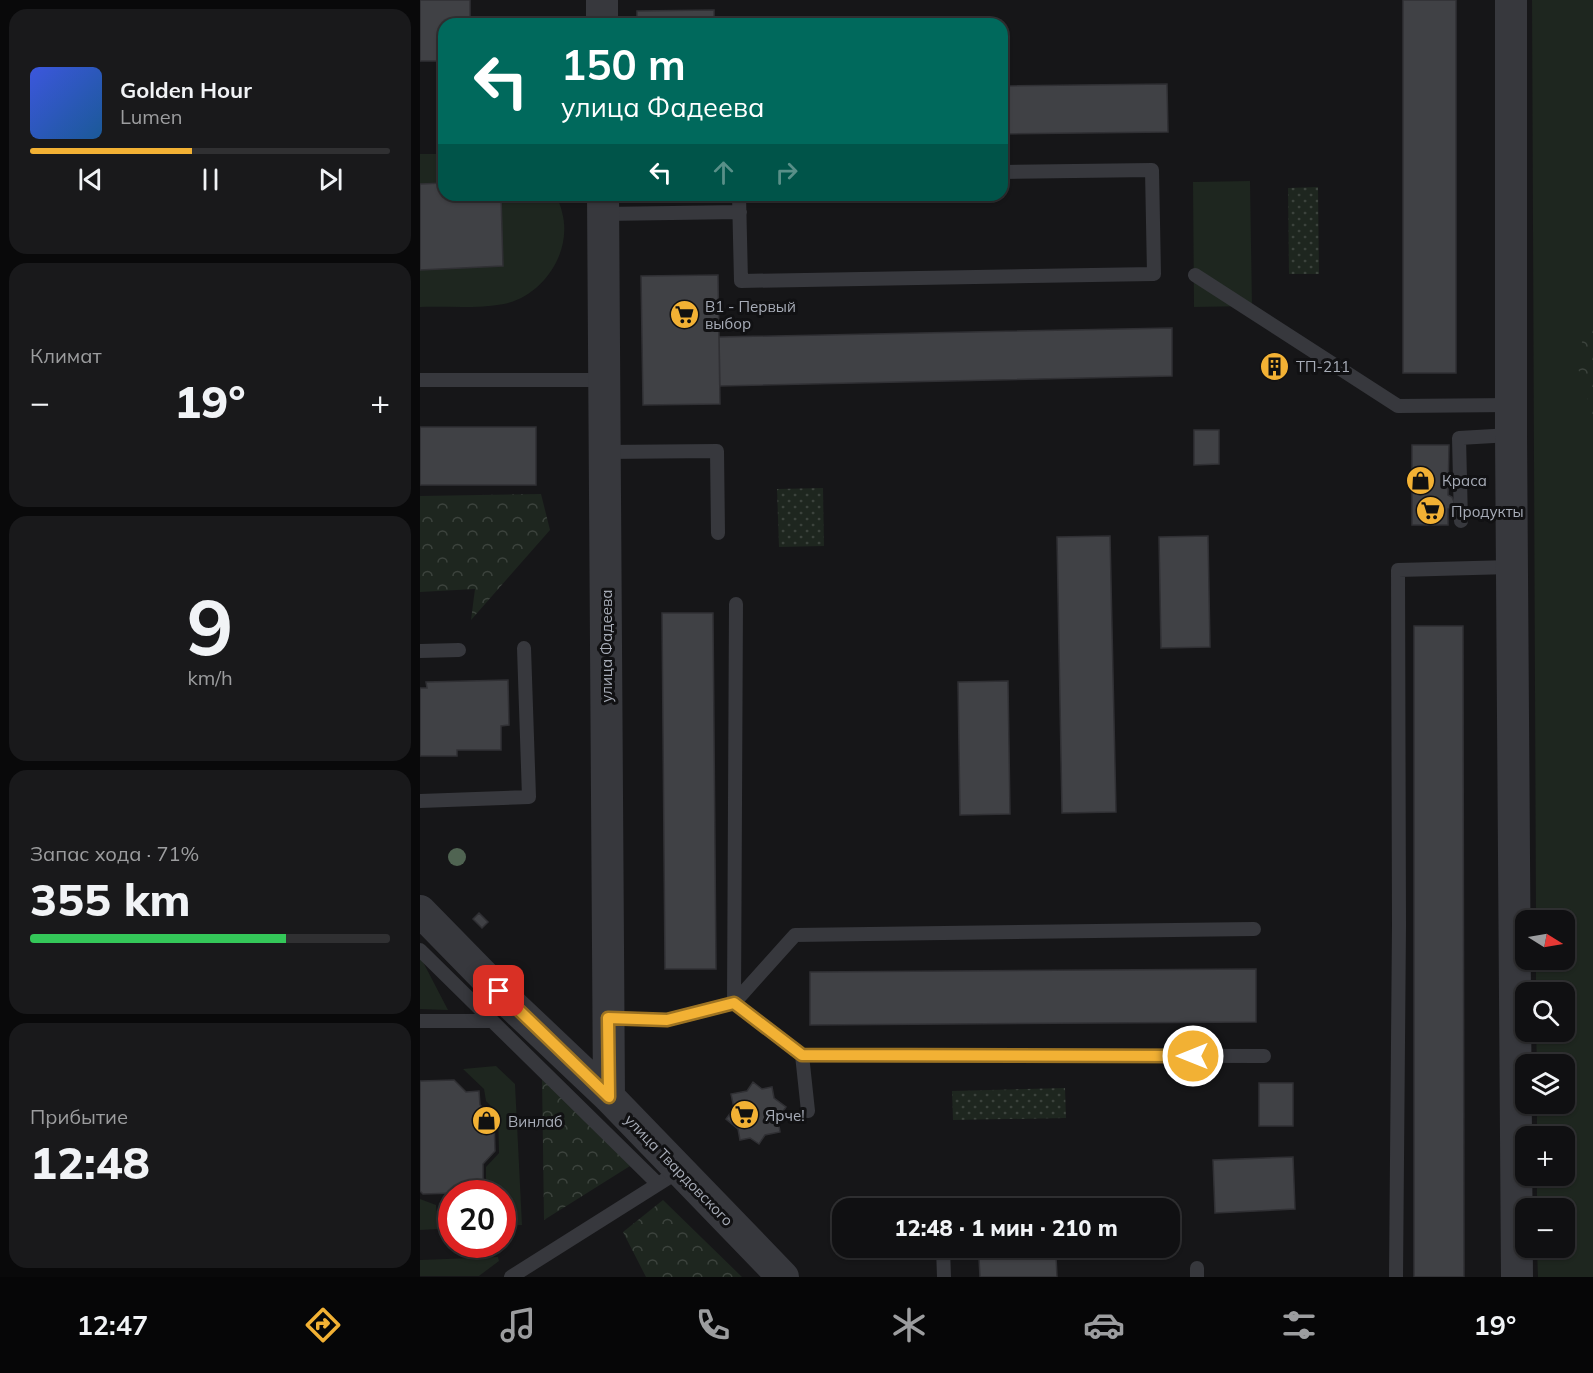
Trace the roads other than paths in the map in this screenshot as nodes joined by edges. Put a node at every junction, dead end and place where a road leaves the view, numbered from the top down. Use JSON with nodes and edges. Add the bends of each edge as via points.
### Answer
{"nodes":[{"id":1,"x":602,"y":0,"type":"edge"},
{"id":2,"x":1511,"y":0,"type":"edge"},
{"id":3,"x":602,"y":18,"type":"edge"},
{"id":4,"x":1008,"y":172,"type":"edge"},
{"id":5,"x":739,"y":201,"type":"edge"},
{"id":6,"x":603,"y":204,"type":"edge"},
{"id":7,"x":740,"y":212,"type":"junction"},
{"id":8,"x":1195,"y":274,"type":"dead end"},
{"id":9,"x":420,"y":380,"type":"edge"},
{"id":10,"x":604,"y":380,"type":"junction"},
{"id":11,"x":1511,"y":420,"type":"junction"},
{"id":12,"x":604,"y":452,"type":"junction"},
{"id":13,"x":1461,"y":521,"type":"dead end"},
{"id":14,"x":718,"y":533,"type":"dead end"},
{"id":15,"x":1511,"y":567,"type":"junction"},
{"id":16,"x":736,"y":604,"type":"dead end"},
{"id":17,"x":524,"y":648,"type":"dead end"},
{"id":18,"x":459,"y":650,"type":"dead end"},
{"id":19,"x":420,"y":651,"type":"edge"},
{"id":20,"x":420,"y":801,"type":"edge"},
{"id":21,"x":420,"y":912,"type":"edge"},
{"id":22,"x":1254,"y":929,"type":"dead end"},
{"id":23,"x":420,"y":950,"type":"edge"},
{"id":24,"x":734,"y":1003,"type":"junction"},
{"id":25,"x":608,"y":1018,"type":"junction"},
{"id":26,"x":420,"y":1021,"type":"edge"},
{"id":27,"x":492,"y":1021,"type":"junction"},
{"id":28,"x":802,"y":1055,"type":"junction"},
{"id":29,"x":1264,"y":1056,"type":"dead end"},
{"id":30,"x":609,"y":1097,"type":"junction"},
{"id":31,"x":808,"y":1111,"type":"dead end"},
{"id":32,"x":668,"y":1178,"type":"junction"},
{"id":33,"x":943,"y":1258,"type":"edge"},
{"id":34,"x":511,"y":1277,"type":"edge"},
{"id":35,"x":783,"y":1277,"type":"edge"},
{"id":36,"x":944,"y":1277,"type":"edge"},
{"id":37,"x":1396,"y":1277,"type":"edge"},
{"id":38,"x":1517,"y":1277,"type":"edge"}],
"edges":[{"from":1,"to":3,"type":"street"},
{"from":2,"to":11,"type":"street"},
{"from":4,"to":7,"type":"lane","via":[[1152,170],[1154,274],[741,282]]},
{"from":5,"to":7,"type":"lane"},
{"from":6,"to":7,"type":"lane"},
{"from":6,"to":10,"type":"street","name":"улица Фадеева"},
{"from":8,"to":11,"type":"lane","via":[[1398,406]]},
{"from":9,"to":10,"type":"lane"},
{"from":10,"to":12,"type":"street","name":"улица Фадеева"},
{"from":11,"to":13,"type":"lane","via":[[1459,438]]},
{"from":11,"to":15,"type":"street"},
{"from":12,"to":14,"type":"lane","via":[[717,451]]},
{"from":12,"to":25,"type":"street","name":"улица Фадеева"},
{"from":15,"to":37,"type":"lane","via":[[1398,570]]},
{"from":15,"to":38,"type":"street"},
{"from":16,"to":24,"type":"lane"},
{"from":17,"to":20,"type":"lane","via":[[529,797]]},
{"from":18,"to":19,"type":"lane"},
{"from":21,"to":30,"type":"street","name":"улица Твардовского"},
{"from":22,"to":24,"type":"lane","via":[[795,935]]},
{"from":23,"to":27,"type":"lane"},
{"from":24,"to":25,"type":"lane","via":[[667,1020]]},
{"from":24,"to":28,"type":"lane"},
{"from":25,"to":30,"type":"street","name":"улица Фадеева"},
{"from":26,"to":27,"type":"lane"},
{"from":27,"to":32,"type":"lane"},
{"from":28,"to":29,"type":"lane"},
{"from":28,"to":31,"type":"lane"},
{"from":30,"to":32,"type":"street","name":"улица Твардовского"},
{"from":32,"to":34,"type":"lane"},
{"from":32,"to":35,"type":"street","name":"улица Твардовского"},
{"from":33,"to":36,"type":"lane"}]}
